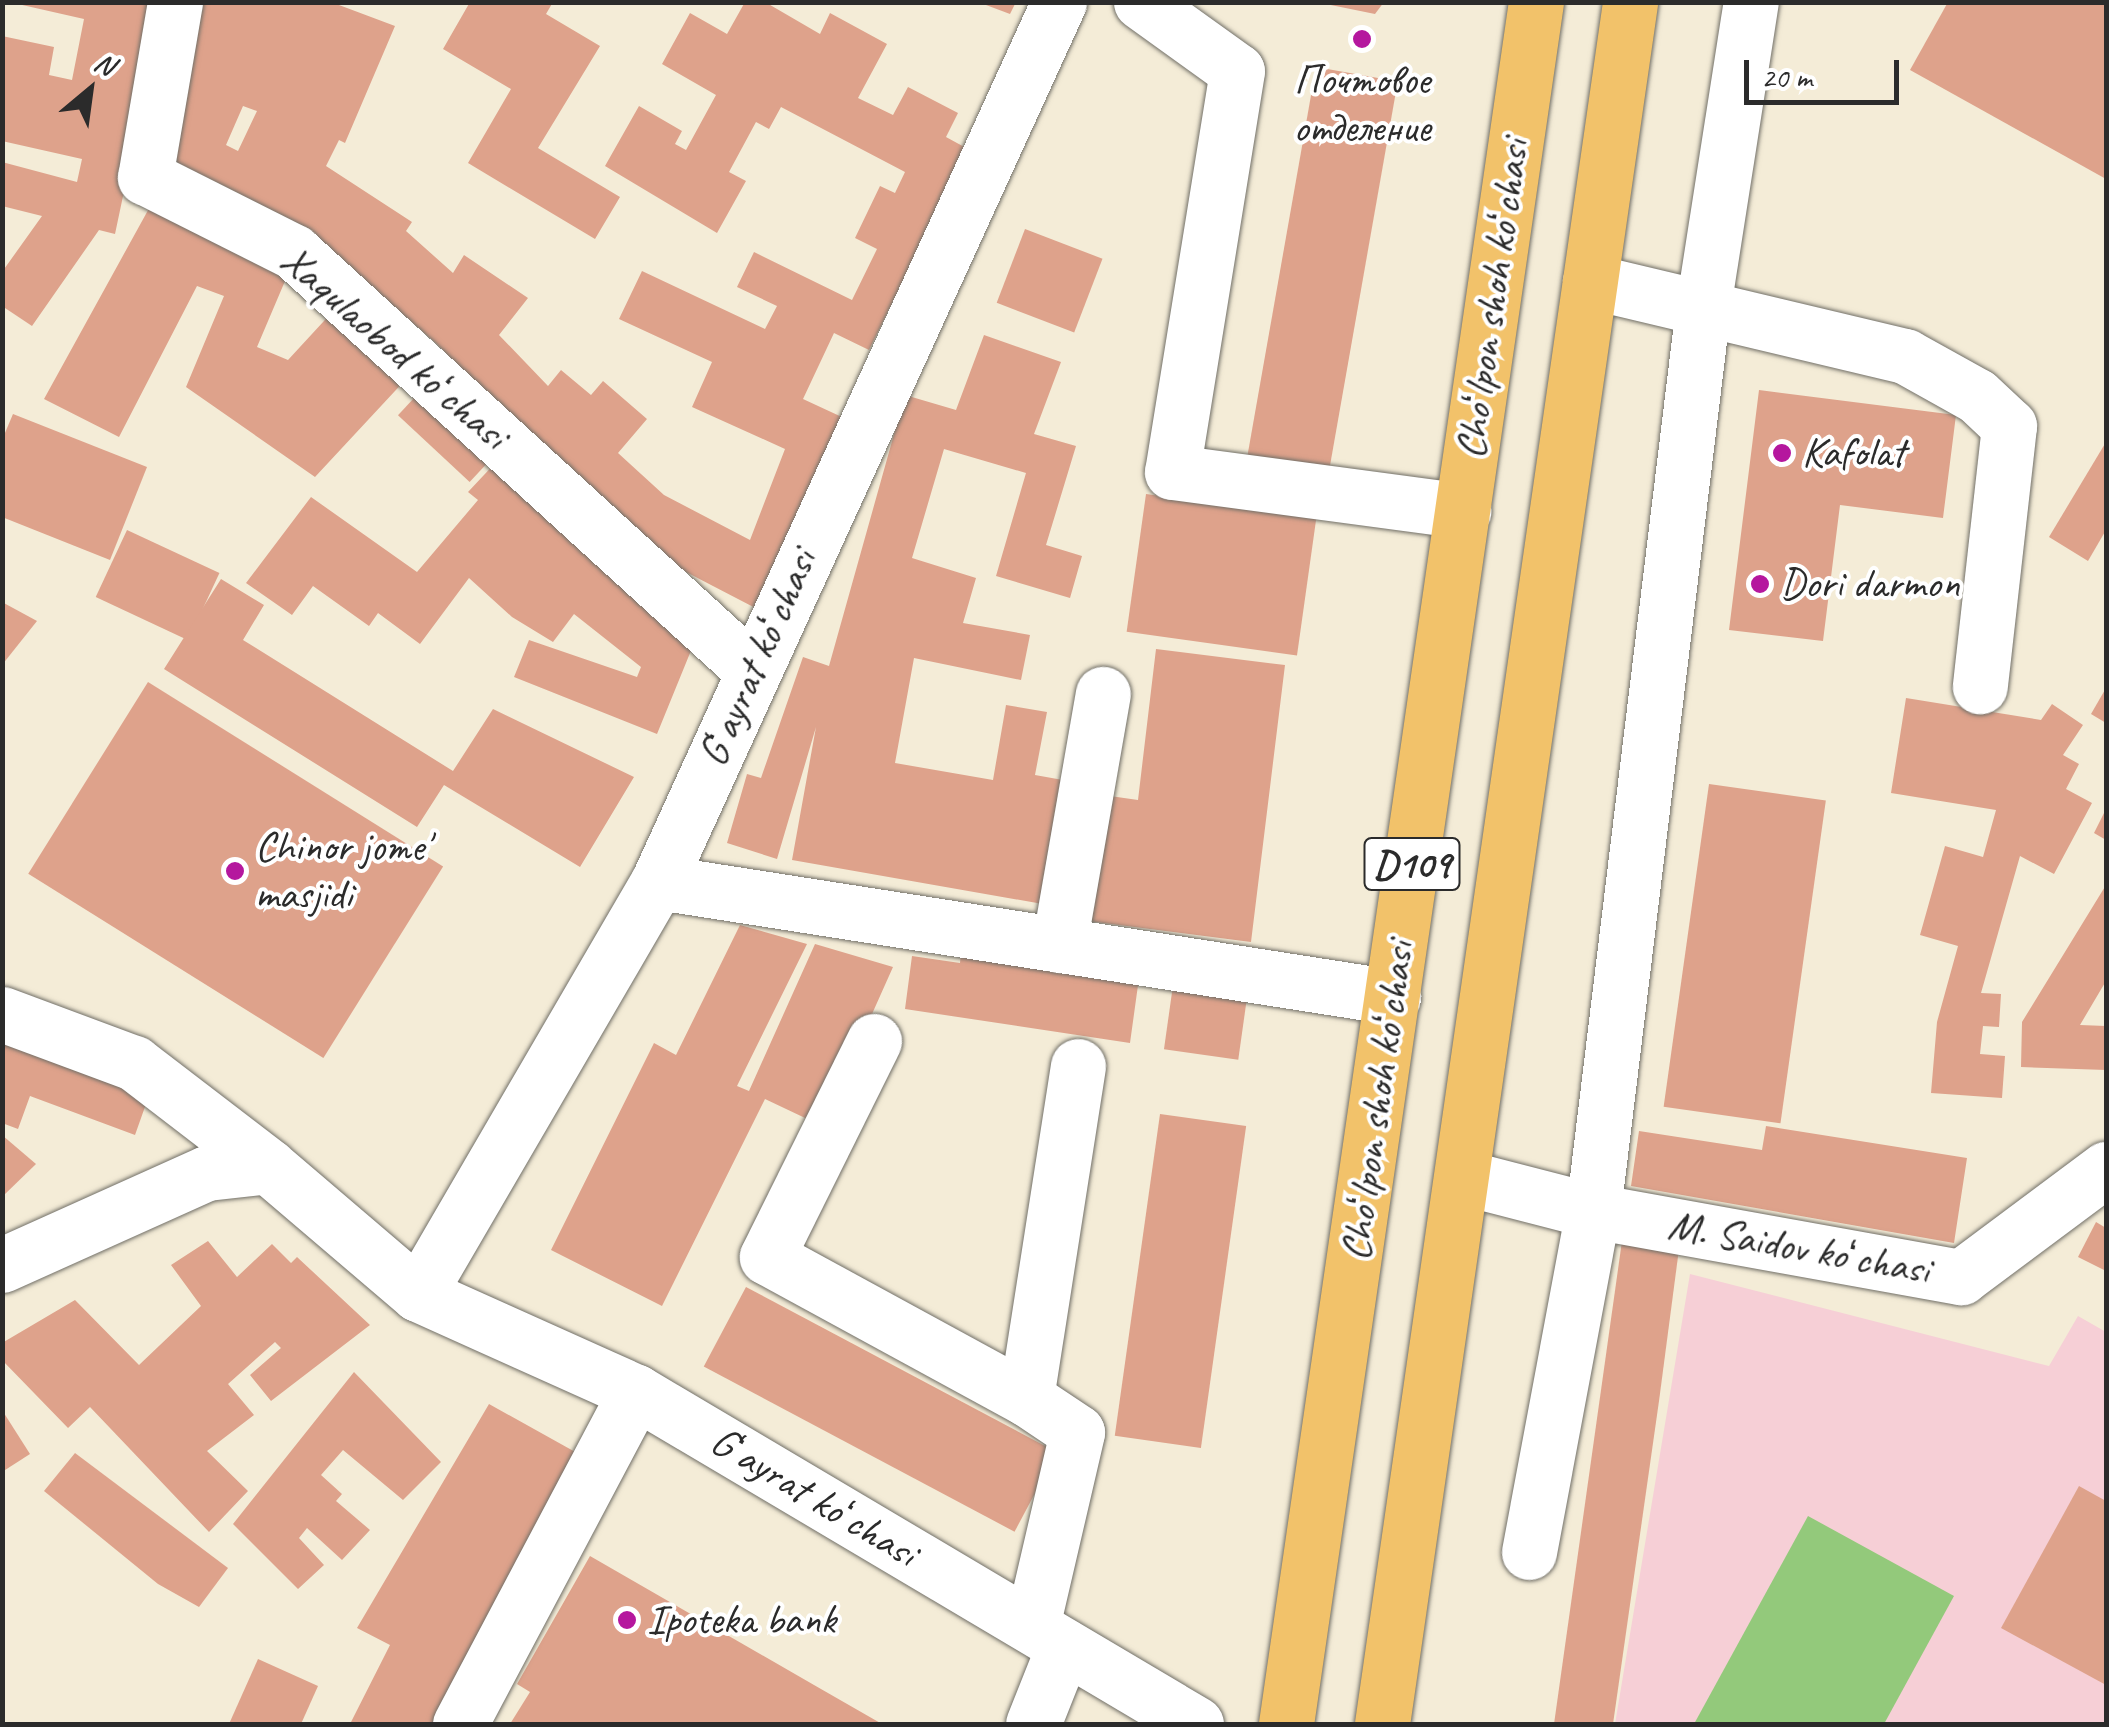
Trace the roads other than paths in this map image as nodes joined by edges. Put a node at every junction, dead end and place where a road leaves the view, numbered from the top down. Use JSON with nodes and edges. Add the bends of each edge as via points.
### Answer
{"nodes":[{"id":1,"x":176,"y":2,"type":"edge"},
{"id":2,"x":1060,"y":2,"type":"edge"},
{"id":3,"x":1141,"y":2,"type":"edge"},
{"id":4,"x":1536,"y":2,"type":"edge"},
{"id":5,"x":1630,"y":2,"type":"edge"},
{"id":6,"x":1750,"y":2,"type":"edge"},
{"id":7,"x":1590,"y":281,"type":"junction"},
{"id":8,"x":1703,"y":307,"type":"junction"},
{"id":9,"x":1463,"y":511,"type":"junction"},
{"id":10,"x":752,"y":670,"type":"junction"},
{"id":11,"x":1980,"y":686,"type":"dead end"},
{"id":12,"x":1103,"y":694,"type":"dead end"},
{"id":13,"x":658,"y":882,"type":"junction"},
{"id":14,"x":1059,"y":944,"type":"junction"},
{"id":15,"x":1393,"y":997,"type":"junction"},
{"id":16,"x":2,"y":1014,"type":"edge"},
{"id":17,"x":874,"y":1041,"type":"dead end"},
{"id":18,"x":1078,"y":1066,"type":"dead end"},
{"id":19,"x":268,"y":1166,"type":"junction"},
{"id":20,"x":2106,"y":1170,"type":"edge"},
{"id":21,"x":1462,"y":1177,"type":"junction"},
{"id":22,"x":1592,"y":1211,"type":"junction"},
{"id":23,"x":2,"y":1264,"type":"edge"},
{"id":24,"x":418,"y":1294,"type":"junction"},
{"id":25,"x":636,"y":1392,"type":"junction"},
{"id":26,"x":1026,"y":1398,"type":"junction"},
{"id":27,"x":1529,"y":1552,"type":"dead end"},
{"id":28,"x":1048,"y":1636,"type":"junction"},
{"id":29,"x":460,"y":1724,"type":"edge"},
{"id":30,"x":1033,"y":1724,"type":"edge"},
{"id":31,"x":1196,"y":1724,"type":"edge"},
{"id":32,"x":1286,"y":1724,"type":"edge"},
{"id":33,"x":1382,"y":1724,"type":"edge"}],
"edges":[{"from":1,"to":10,"type":"street","name":"Xaqulaobod koʻchasi","via":[[145,178],[294,252]]},
{"from":2,"to":10,"type":"street","name":"Gʻayrat koʻchasi"},
{"from":3,"to":9,"type":"street","via":[[1237,71],[1172,472]]},
{"from":4,"to":9,"type":"main road","name":"Choʻlpon shoh koʻchasi","number":"D109"},
{"from":5,"to":7,"type":"main road","number":"D109"},
{"from":6,"to":8,"type":"street"},
{"from":7,"to":8,"type":"street"},
{"from":7,"to":21,"type":"main road","number":"D109"},
{"from":8,"to":11,"type":"street","via":[[1906,356],[1977,396],[2009,426]]},
{"from":8,"to":22,"type":"street"},
{"from":9,"to":15,"type":"main road","name":"Choʻlpon shoh koʻchasi","number":"D109"},
{"from":10,"to":13,"type":"street","name":"Gʻayrat koʻchasi"},
{"from":12,"to":14,"type":"street"},
{"from":13,"to":14,"type":"street"},
{"from":13,"to":24,"type":"street","name":"Gʻayrat koʻchasi"},
{"from":14,"to":15,"type":"street"},
{"from":15,"to":32,"type":"main road","name":"Choʻlpon shoh koʻchasi","number":"D109"},
{"from":16,"to":19,"type":"street","name":"Gʻayrat koʻchasi","via":[[134,1063]]},
{"from":17,"to":26,"type":"street","via":[[766,1257]]},
{"from":18,"to":26,"type":"street"},
{"from":19,"to":23,"type":"street","via":[[208,1173]]},
{"from":19,"to":24,"type":"street","name":"Gʻayrat koʻchasi"},
{"from":20,"to":22,"type":"street","name":"M. Saidov koʻchasi","via":[[1962,1277]]},
{"from":21,"to":22,"type":"street","name":"M. Saidov koʻchasi"},
{"from":21,"to":33,"type":"main road","number":"D109"},
{"from":22,"to":27,"type":"street"},
{"from":24,"to":25,"type":"street","name":"Gʻayrat koʻchasi"},
{"from":25,"to":28,"type":"street","name":"Gʻayrat koʻchasi"},
{"from":25,"to":29,"type":"street"},
{"from":26,"to":28,"type":"street","via":[[1076,1432]]},
{"from":28,"to":30,"type":"street"},
{"from":28,"to":31,"type":"street","name":"Gʻayrat koʻchasi"}]}
